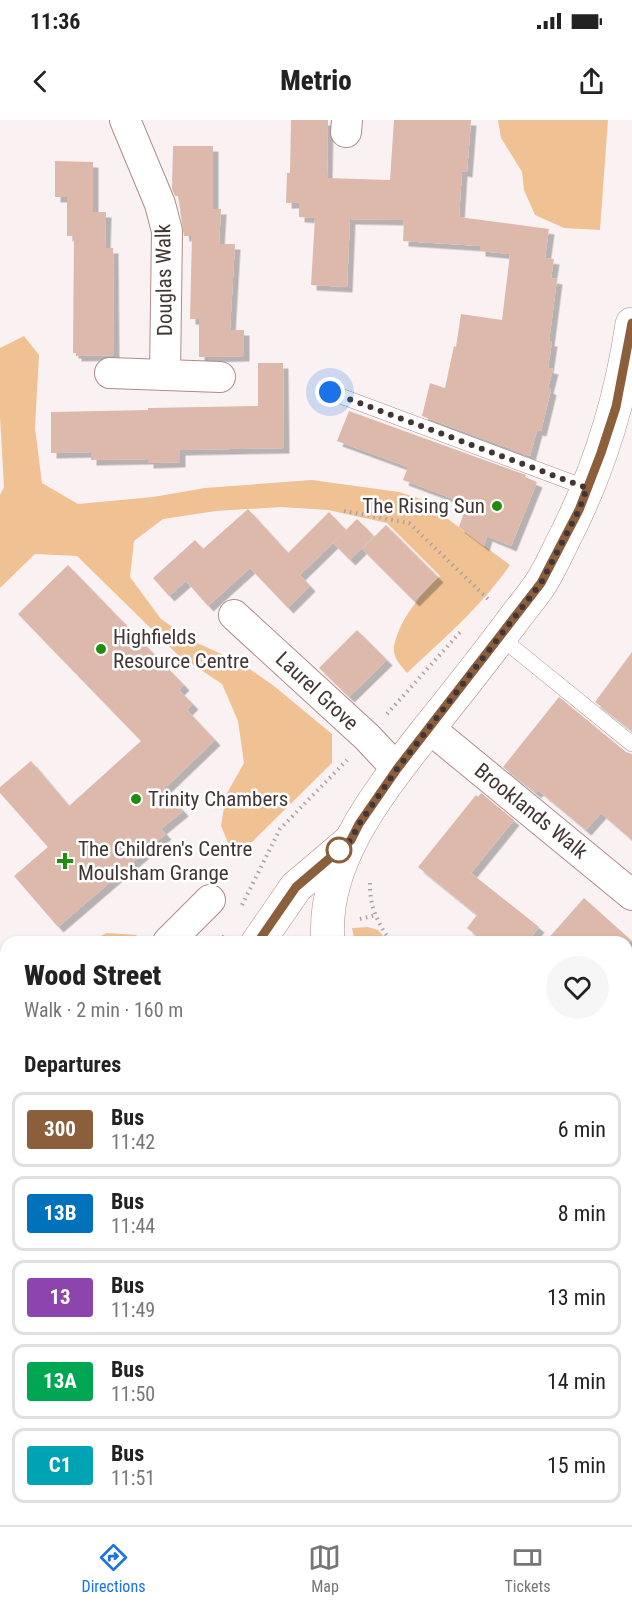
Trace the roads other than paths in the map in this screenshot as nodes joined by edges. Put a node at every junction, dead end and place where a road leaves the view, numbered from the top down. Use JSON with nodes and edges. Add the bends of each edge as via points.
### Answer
{"nodes":[{"id":1,"x":125,"y":120,"type":"edge"},
{"id":2,"x":630,"y":337,"type":"edge"},
{"id":3,"x":110,"y":374,"type":"dead end"},
{"id":4,"x":165,"y":375,"type":"junction"},
{"id":5,"x":220,"y":377,"type":"dead end"},
{"id":6,"x":330,"y":392,"type":"dead end"},
{"id":7,"x":624,"y":408,"type":"edge"},
{"id":8,"x":587,"y":488,"type":"junction"},
{"id":9,"x":234,"y":615,"type":"dead end"},
{"id":10,"x":500,"y":637,"type":"junction"},
{"id":11,"x":429,"y":728,"type":"junction"},
{"id":12,"x":632,"y":744,"type":"edge"},
{"id":13,"x":397,"y":769,"type":"junction"},
{"id":14,"x":351,"y":840,"type":"junction"},
{"id":15,"x":632,"y":895,"type":"edge"},
{"id":16,"x":210,"y":900,"type":"dead end"},
{"id":17,"x":174,"y":936,"type":"edge"},
{"id":18,"x":262,"y":936,"type":"edge"},
{"id":19,"x":328,"y":936,"type":"edge"}],
"edges":[{"from":1,"to":4,"type":"street","name":"Douglas Walk","via":[[160,204],[167,231]]},
{"from":2,"to":7,"type":"main road"},
{"from":3,"to":4,"type":"street"},
{"from":4,"to":5,"type":"street"},
{"from":6,"to":8,"type":"lane"},
{"from":7,"to":8,"type":"main road"},
{"from":8,"to":10,"type":"main road","via":[[541,583]]},
{"from":9,"to":13,"type":"street","name":"Laurel Grove"},
{"from":10,"to":11,"type":"main road"},
{"from":10,"to":12,"type":"lane"},
{"from":11,"to":13,"type":"main road"},
{"from":11,"to":15,"type":"street","name":"Brooklands Walk"},
{"from":13,"to":14,"type":"main road"},
{"from":14,"to":18,"type":"main road","via":[[296,887]]},
{"from":14,"to":19,"type":"main road","via":[[329,906]]},
{"from":16,"to":17,"type":"street"}]}
